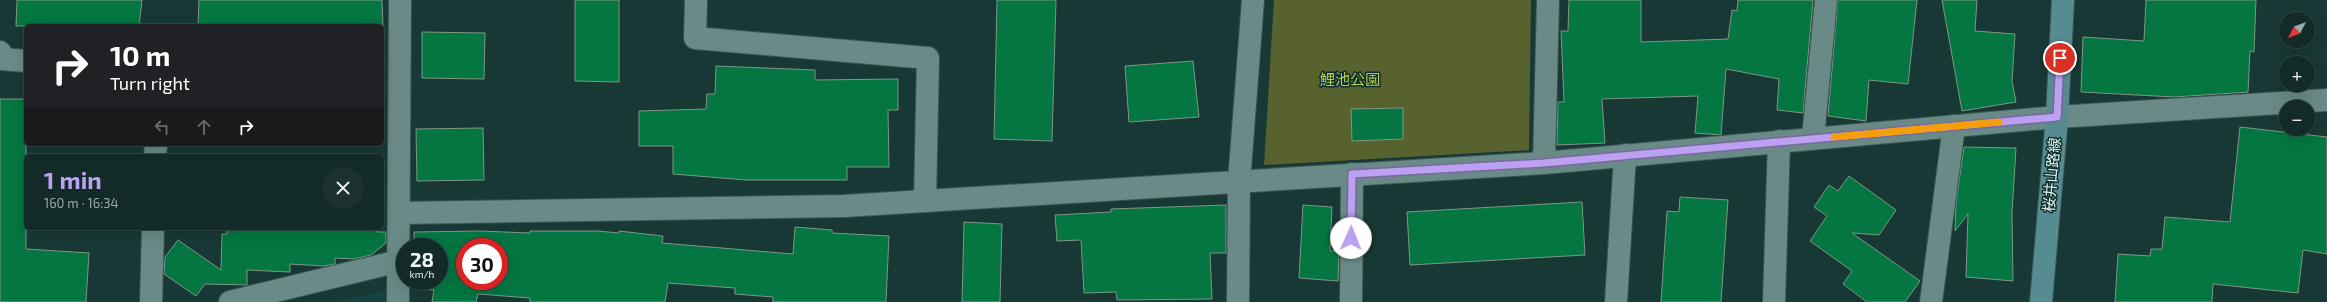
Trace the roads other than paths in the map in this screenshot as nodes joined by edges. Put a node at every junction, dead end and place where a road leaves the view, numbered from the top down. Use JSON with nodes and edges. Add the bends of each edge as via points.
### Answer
{"nodes":[{"id":1,"x":400,"y":0,"type":"edge"},
{"id":2,"x":696,"y":0,"type":"edge"},
{"id":3,"x":1253,"y":0,"type":"edge"},
{"id":4,"x":1548,"y":0,"type":"edge"},
{"id":5,"x":1826,"y":0,"type":"edge"},
{"id":6,"x":2063,"y":0,"type":"edge"},
{"id":7,"x":0,"y":52,"type":"edge"},
{"id":8,"x":24,"y":61,"type":"edge"},
{"id":9,"x":2327,"y":100,"type":"edge"},
{"id":10,"x":2057,"y":117,"type":"junction"},
{"id":11,"x":1954,"y":126,"type":"junction"},
{"id":12,"x":1813,"y":138,"type":"junction"},
{"id":13,"x":1779,"y":141,"type":"junction"},
{"id":14,"x":1625,"y":155,"type":"junction"},
{"id":15,"x":1544,"y":163,"type":"junction"},
{"id":16,"x":1352,"y":174,"type":"junction"},
{"id":17,"x":1239,"y":182,"type":"junction"},
{"id":18,"x":925,"y":201,"type":"junction"},
{"id":19,"x":400,"y":213,"type":"junction"},
{"id":20,"x":153,"y":230,"type":"edge"},
{"id":21,"x":399,"y":238,"type":"edge"},
{"id":22,"x":396,"y":262,"type":"edge"},
{"id":23,"x":398,"y":290,"type":"edge"},
{"id":24,"x":151,"y":302,"type":"edge"},
{"id":25,"x":230,"y":302,"type":"edge"},
{"id":26,"x":398,"y":302,"type":"edge"},
{"id":27,"x":1238,"y":302,"type":"edge"},
{"id":28,"x":1351,"y":302,"type":"edge"},
{"id":29,"x":1616,"y":302,"type":"edge"},
{"id":30,"x":1774,"y":302,"type":"edge"},
{"id":31,"x":1931,"y":302,"type":"edge"},
{"id":32,"x":2041,"y":302,"type":"edge"}],
"edges":[{"from":1,"to":19,"type":"street"},
{"from":2,"to":18,"type":"street","via":[[695,38],[928,58]]},
{"from":3,"to":17,"type":"street"},
{"from":4,"to":15,"type":"street"},
{"from":5,"to":12,"type":"street"},
{"from":6,"to":10,"type":"main road","name":"桜井山路線"},
{"from":7,"to":8,"type":"street","via":[[2,59]]},
{"from":9,"to":10,"type":"street"},
{"from":10,"to":11,"type":"street"},
{"from":10,"to":32,"type":"main road","name":"桜井山路線"},
{"from":11,"to":12,"type":"street"},
{"from":11,"to":31,"type":"street"},
{"from":12,"to":13,"type":"street"},
{"from":13,"to":14,"type":"street"},
{"from":13,"to":30,"type":"street"},
{"from":14,"to":15,"type":"street"},
{"from":14,"to":29,"type":"street"},
{"from":15,"to":16,"type":"street"},
{"from":16,"to":17,"type":"street"},
{"from":16,"to":28,"type":"street"},
{"from":17,"to":18,"type":"street"},
{"from":17,"to":27,"type":"street"},
{"from":18,"to":19,"type":"street","via":[[836,206]]},
{"from":19,"to":21,"type":"street"},
{"from":20,"to":24,"type":"street"},
{"from":22,"to":25,"type":"street"},
{"from":23,"to":26,"type":"street"}]}
